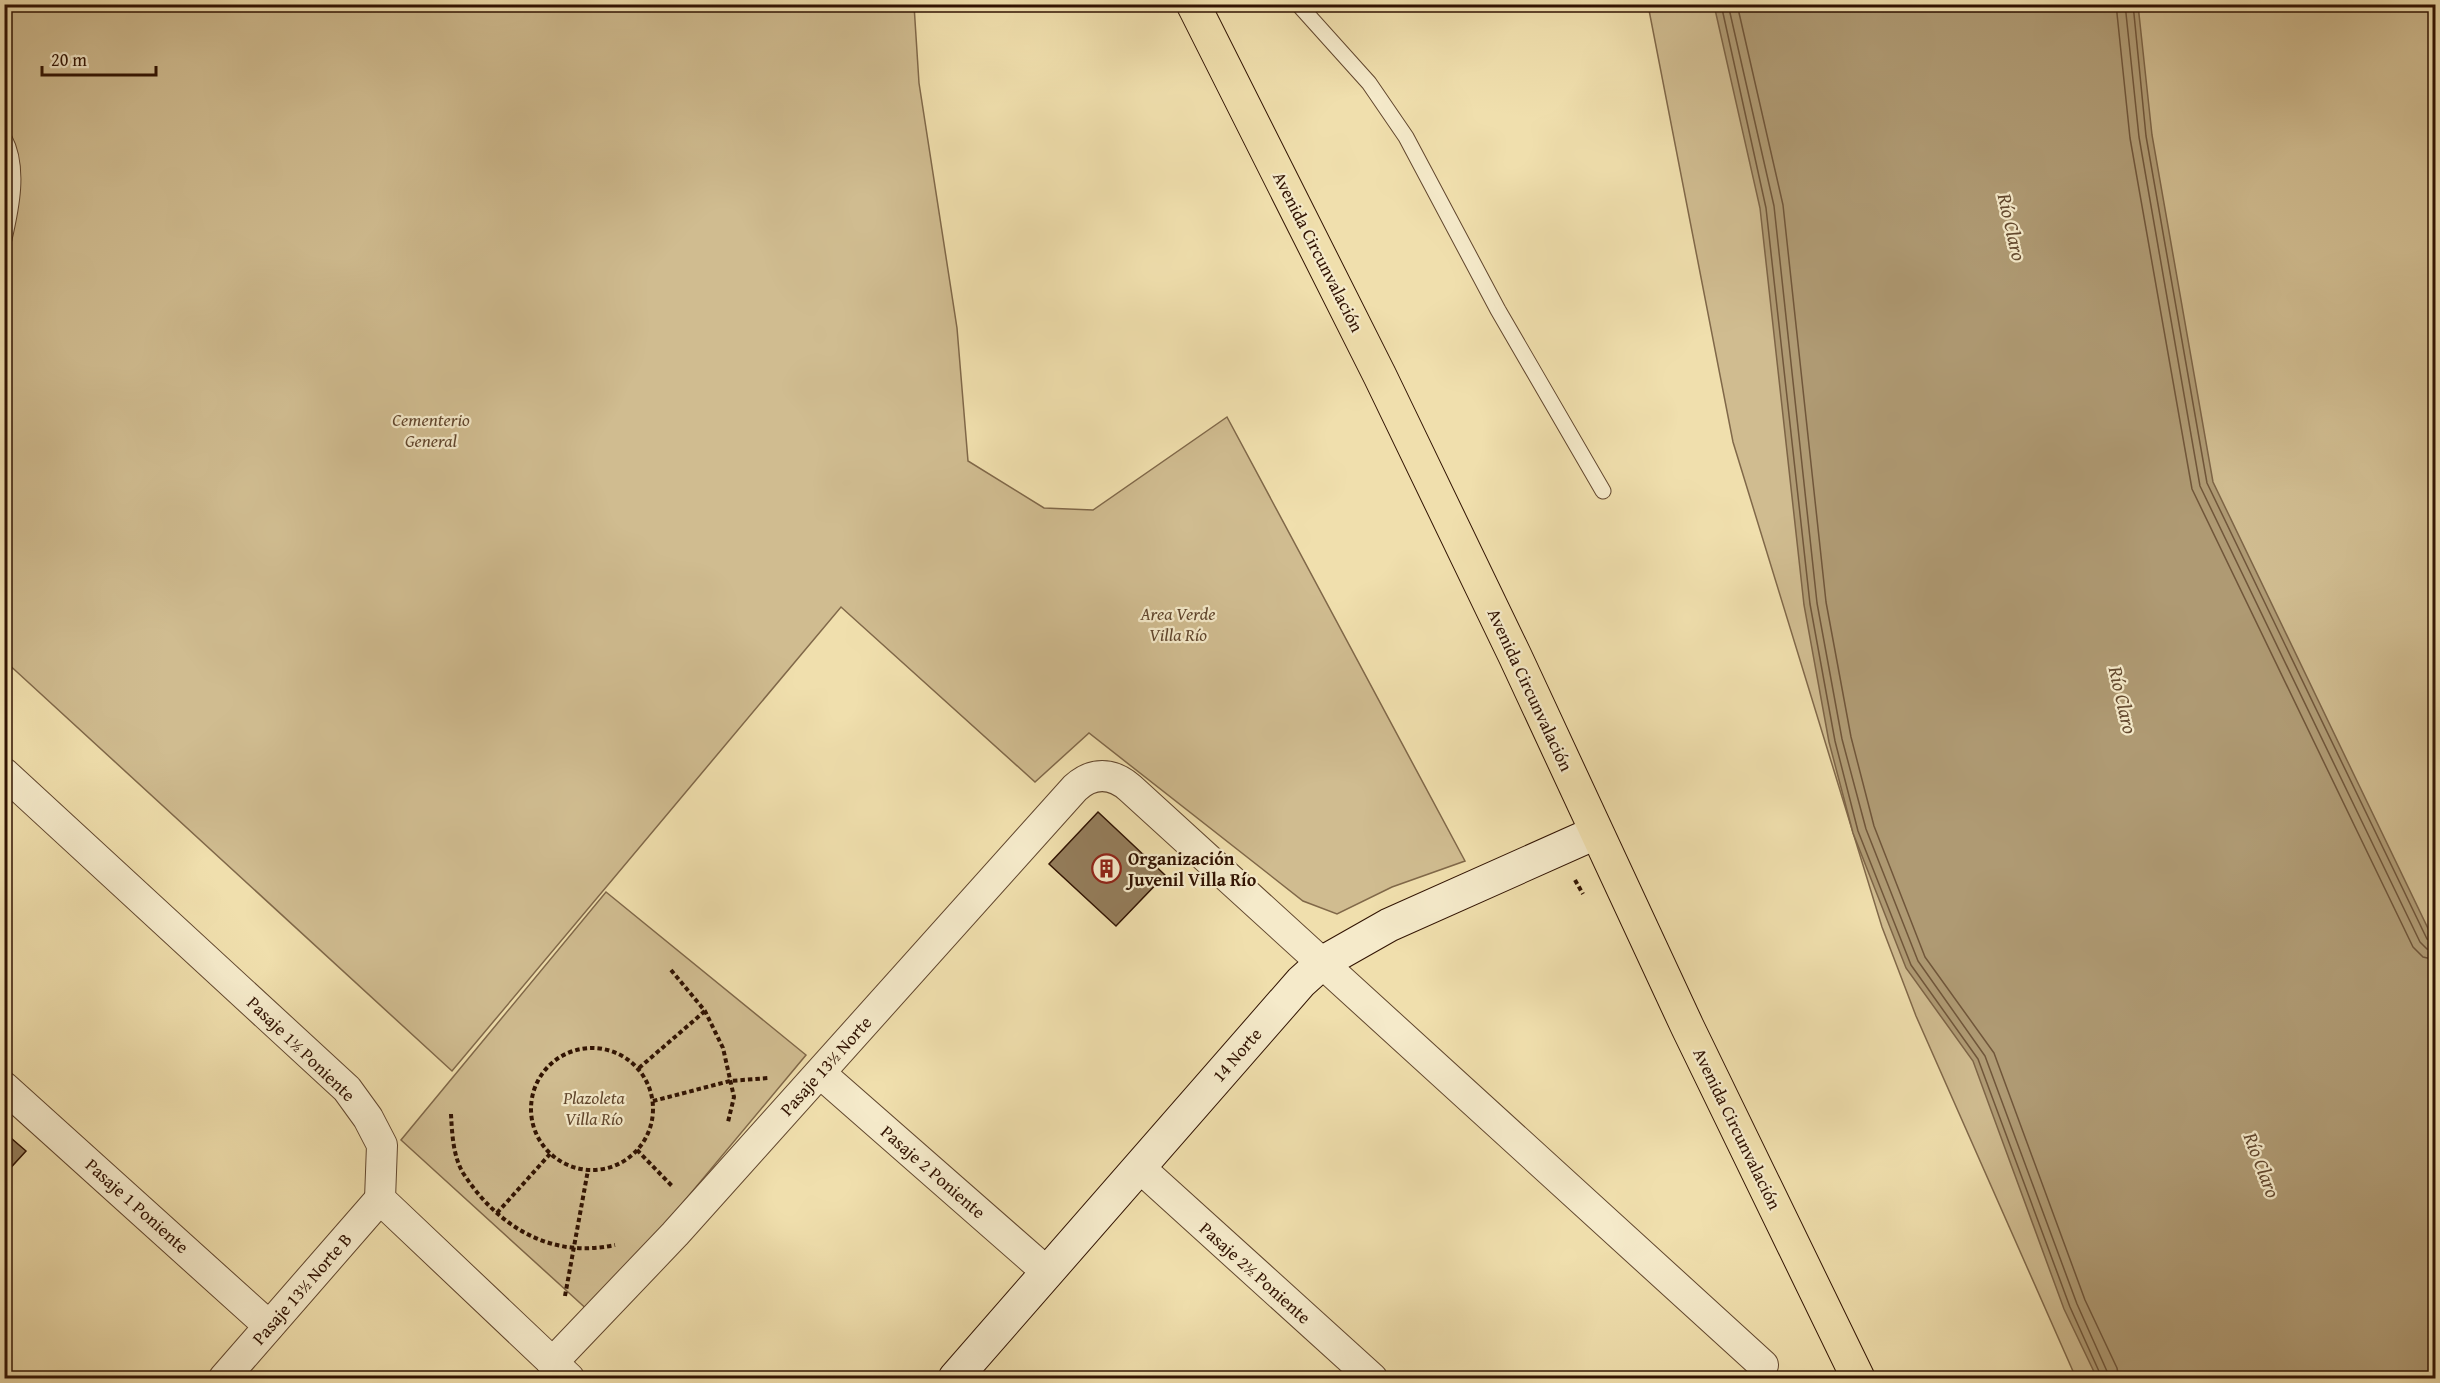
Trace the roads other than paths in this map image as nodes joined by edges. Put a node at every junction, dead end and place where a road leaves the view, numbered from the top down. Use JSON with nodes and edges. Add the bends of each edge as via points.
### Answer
{"nodes":[{"id":1,"x":1193,"y":4,"type":"edge"},
{"id":2,"x":1298,"y":4,"type":"edge"},
{"id":3,"x":4,"y":138,"type":"edge"},
{"id":4,"x":4,"y":239,"type":"edge"},
{"id":5,"x":1603,"y":491,"type":"dead end"},
{"id":6,"x":4,"y":773,"type":"edge"},
{"id":7,"x":1595,"y":833,"type":"junction"},
{"id":8,"x":1322,"y":963,"type":"junction"},
{"id":9,"x":820,"y":1073,"type":"junction"},
{"id":10,"x":4,"y":1087,"type":"edge"},
{"id":11,"x":1139,"y":1167,"type":"junction"},
{"id":12,"x":380,"y":1199,"type":"junction"},
{"id":13,"x":1047,"y":1272,"type":"junction"},
{"id":14,"x":269,"y":1326,"type":"junction"},
{"id":15,"x":1763,"y":1365,"type":"dead end"},
{"id":16,"x":561,"y":1371,"type":"edge"},
{"id":17,"x":224,"y":1378,"type":"edge"},
{"id":18,"x":956,"y":1378,"type":"edge"},
{"id":19,"x":1372,"y":1378,"type":"edge"},
{"id":20,"x":1858,"y":1378,"type":"edge"}],
"edges":[{"from":1,"to":7,"type":"main road","name":"Avenida Circunvalación","via":[[1380,375]]},
{"from":2,"to":5,"type":"lane","via":[[1369,84],[1406,137],[1498,310]]},
{"from":3,"to":4,"type":"lane","via":[[13,160]]},
{"from":6,"to":12,"type":"street","name":"Pasaje 1½ Poniente","via":[[346,1089],[382,1145]]},
{"from":7,"to":8,"type":"street","name":"14 Norte","via":[[1399,921]]},
{"from":7,"to":20,"type":"main road","name":"Avenida Circunvalación"},
{"from":8,"to":9,"type":"street","name":"Pasaje 13½ Norte","via":[[1122,781],[1102,776],[1082,781],[1075,788]]},
{"from":8,"to":11,"type":"street","name":"14 Norte"},
{"from":8,"to":15,"type":"street"},
{"from":9,"to":13,"type":"street","name":"Pasaje 2 Poniente"},
{"from":9,"to":16,"type":"street","name":"Pasaje 13½ Norte","via":[[675,1234]]},
{"from":10,"to":14,"type":"street","name":"Pasaje 1 Poniente"},
{"from":11,"to":13,"type":"street","name":"14 Norte"},
{"from":11,"to":19,"type":"street","name":"Pasaje 2½ Poniente"},
{"from":12,"to":14,"type":"street","name":"Pasaje 13½ Norte B"},
{"from":12,"to":16,"type":"street"},
{"from":13,"to":18,"type":"street","name":"14 Norte"},
{"from":14,"to":17,"type":"street","name":"Pasaje 13½ Norte B"}]}
